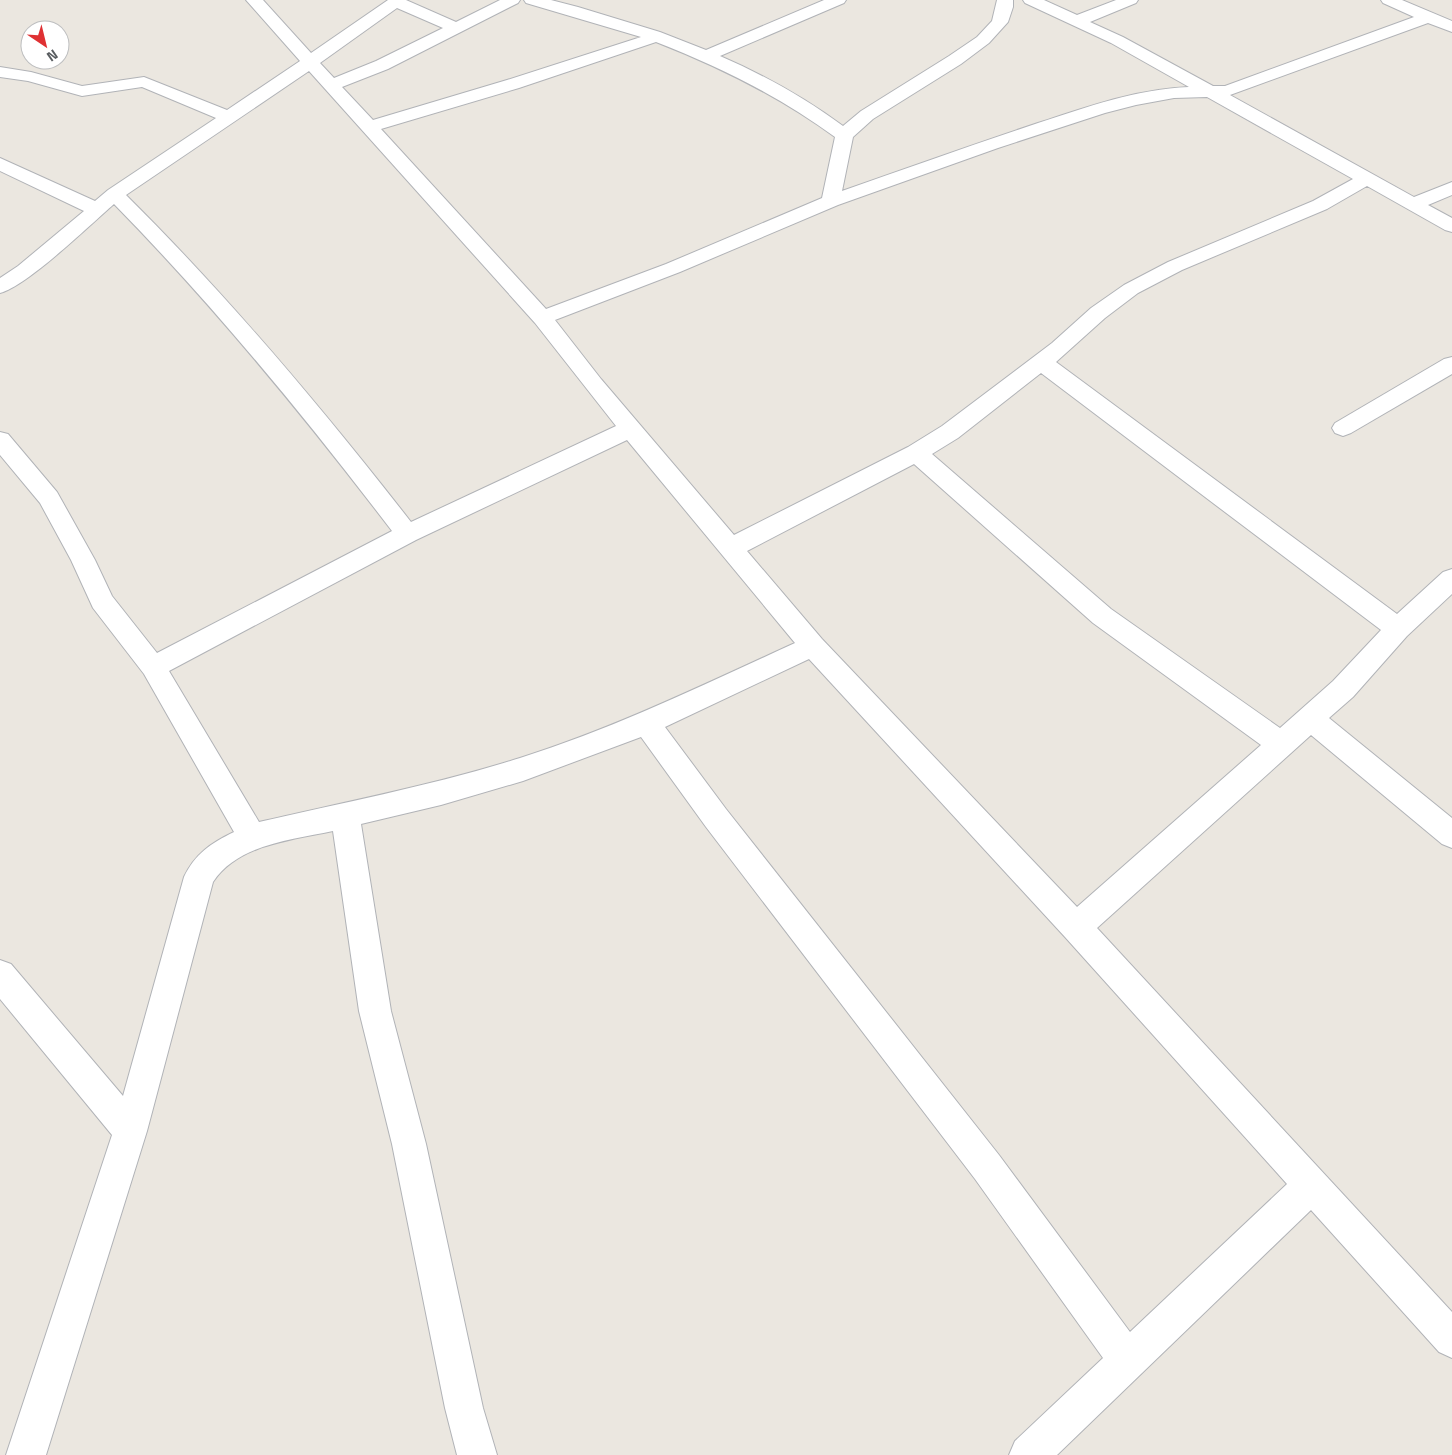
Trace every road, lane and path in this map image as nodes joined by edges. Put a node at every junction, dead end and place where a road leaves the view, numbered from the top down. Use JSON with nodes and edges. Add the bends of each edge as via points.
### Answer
{"nodes":[{"id":1,"x":254,"y":0,"type":"edge"},
{"id":2,"x":512,"y":0,"type":"edge"},
{"id":3,"x":532,"y":0,"type":"edge"},
{"id":4,"x":594,"y":0,"type":"edge"},
{"id":5,"x":801,"y":0,"type":"edge"},
{"id":6,"x":838,"y":0,"type":"edge"},
{"id":7,"x":1005,"y":0,"type":"edge"},
{"id":8,"x":1031,"y":0,"type":"edge"},
{"id":9,"x":1130,"y":0,"type":"edge"},
{"id":10,"x":1389,"y":0,"type":"edge"},
{"id":11,"x":396,"y":1,"type":"edge"},
{"id":12,"x":822,"y":6,"type":"junction"},
{"id":13,"x":576,"y":12,"type":"junction"},
{"id":14,"x":1428,"y":17,"type":"junction"},
{"id":15,"x":1075,"y":22,"type":"junction"},
{"id":16,"x":1452,"y":27,"type":"edge"},
{"id":17,"x":457,"y":28,"type":"junction"},
{"id":18,"x":656,"y":37,"type":"junction"},
{"id":19,"x":708,"y":55,"type":"junction"},
{"id":20,"x":310,"y":62,"type":"junction"},
{"id":21,"x":0,"y":72,"type":"edge"},
{"id":22,"x":332,"y":84,"type":"junction"},
{"id":23,"x":1207,"y":91,"type":"junction"},
{"id":24,"x":229,"y":117,"type":"junction"},
{"id":25,"x":369,"y":127,"type":"junction"},
{"id":26,"x":844,"y":135,"type":"junction"},
{"id":27,"x":0,"y":164,"type":"edge"},
{"id":28,"x":1366,"y":179,"type":"junction"},
{"id":29,"x":1452,"y":188,"type":"edge"},
{"id":30,"x":115,"y":194,"type":"junction"},
{"id":31,"x":831,"y":201,"type":"junction"},
{"id":32,"x":1414,"y":204,"type":"junction"},
{"id":33,"x":96,"y":209,"type":"junction"},
{"id":34,"x":1452,"y":226,"type":"edge"},
{"id":35,"x":0,"y":287,"type":"edge"},
{"id":36,"x":542,"y":318,"type":"junction"},
{"id":37,"x":1041,"y":362,"type":"junction"},
{"id":38,"x":1452,"y":364,"type":"edge"},
{"id":39,"x":630,"y":428,"type":"junction"},
{"id":40,"x":1343,"y":428,"type":"dead end"},
{"id":41,"x":0,"y":440,"type":"edge"},
{"id":42,"x":916,"y":453,"type":"junction"},
{"id":43,"x":407,"y":534,"type":"junction"},
{"id":44,"x":731,"y":548,"type":"junction"},
{"id":45,"x":1452,"y":579,"type":"edge"},
{"id":46,"x":1398,"y":629,"type":"junction"},
{"id":47,"x":813,"y":646,"type":"junction"},
{"id":48,"x":153,"y":667,"type":"junction"},
{"id":49,"x":1311,"y":719,"type":"junction"},
{"id":50,"x":647,"y":723,"type":"junction"},
{"id":51,"x":1282,"y":745,"type":"junction"},
{"id":52,"x":345,"y":815,"type":"junction"},
{"id":53,"x":1452,"y":835,"type":"edge"},
{"id":54,"x":252,"y":837,"type":"junction"},
{"id":55,"x":1076,"y":927,"type":"junction"},
{"id":56,"x":0,"y":975,"type":"edge"},
{"id":57,"x":130,"y":1131,"type":"junction"},
{"id":58,"x":1311,"y":1185,"type":"junction"},
{"id":59,"x":1452,"y":1340,"type":"edge"},
{"id":60,"x":1128,"y":1360,"type":"junction"},
{"id":61,"x":26,"y":1455,"type":"edge"},
{"id":62,"x":477,"y":1455,"type":"edge"},
{"id":63,"x":1029,"y":1455,"type":"edge"}],
"edges":[{"from":1,"to":20,"type":"street"},
{"from":2,"to":17,"type":"street"},
{"from":3,"to":13,"type":"street"},
{"from":4,"to":13,"type":"street"},
{"from":5,"to":12,"type":"street"},
{"from":6,"to":12,"type":"street"},
{"from":7,"to":26,"type":"street","via":[[1000,22],[983,40],[867,115]]},
{"from":8,"to":15,"type":"street"},
{"from":9,"to":15,"type":"street"},
{"from":10,"to":14,"type":"street"},
{"from":11,"to":17,"type":"street"},
{"from":11,"to":20,"type":"street"},
{"from":12,"to":19,"type":"street"},
{"from":13,"to":18,"type":"street"},
{"from":14,"to":16,"type":"street"},
{"from":14,"to":23,"type":"street","via":[[1233,89]]},
{"from":15,"to":23,"type":"street","via":[[1117,40]]},
{"from":17,"to":22,"type":"street","via":[[382,65]]},
{"from":18,"to":19,"type":"street"},
{"from":18,"to":25,"type":"street"},
{"from":19,"to":26,"type":"street","via":[[788,97]]},
{"from":20,"to":22,"type":"street"},
{"from":20,"to":24,"type":"street"},
{"from":21,"to":24,"type":"street","via":[[82,91],[144,82]]},
{"from":22,"to":25,"type":"street"},
{"from":23,"to":28,"type":"street"},
{"from":23,"to":31,"type":"street","via":[[1174,93],[1099,110]]},
{"from":24,"to":30,"type":"street"},
{"from":25,"to":36,"type":"street"},
{"from":26,"to":31,"type":"street"},
{"from":27,"to":33,"type":"street"},
{"from":28,"to":32,"type":"street"},
{"from":28,"to":37,"type":"street","via":[[1320,205],[1176,266],[1131,289],[1098,312]]},
{"from":29,"to":32,"type":"street"},
{"from":30,"to":33,"type":"street"},
{"from":30,"to":43,"type":"street","via":[[165,242],[272,363]]},
{"from":31,"to":36,"type":"street","via":[[673,268]]},
{"from":32,"to":34,"type":"street"},
{"from":33,"to":35,"type":"street","via":[[25,270]]},
{"from":36,"to":39,"type":"street"},
{"from":37,"to":42,"type":"street","via":[[950,432]]},
{"from":37,"to":46,"type":"street"},
{"from":38,"to":40,"type":"street"},
{"from":39,"to":43,"type":"street"},
{"from":39,"to":44,"type":"street"},
{"from":41,"to":48,"type":"street","via":[[48,498],[102,601]]},
{"from":42,"to":44,"type":"street"},
{"from":42,"to":51,"type":"street","via":[[1102,616]]},
{"from":43,"to":48,"type":"street"},
{"from":44,"to":47,"type":"street"},
{"from":45,"to":46,"type":"street"},
{"from":46,"to":49,"type":"street","via":[[1344,689]]},
{"from":47,"to":50,"type":"street"},
{"from":47,"to":55,"type":"street"},
{"from":48,"to":54,"type":"street"},
{"from":49,"to":51,"type":"street"},
{"from":49,"to":53,"type":"street"},
{"from":50,"to":52,"type":"street","via":[[523,769],[442,794]]},
{"from":50,"to":60,"type":"street","via":[[716,818],[987,1167]]},
{"from":51,"to":55,"type":"street"},
{"from":52,"to":54,"type":"street"},
{"from":52,"to":62,"type":"street","via":[[375,1011],[409,1144],[464,1408]]},
{"from":54,"to":57,"type":"street","via":[[223,852],[208,864],[200,877]]},
{"from":55,"to":58,"type":"street"},
{"from":56,"to":57,"type":"street"},
{"from":57,"to":61,"type":"street"},
{"from":58,"to":59,"type":"street"},
{"from":58,"to":60,"type":"street"},
{"from":60,"to":63,"type":"street"}]}
